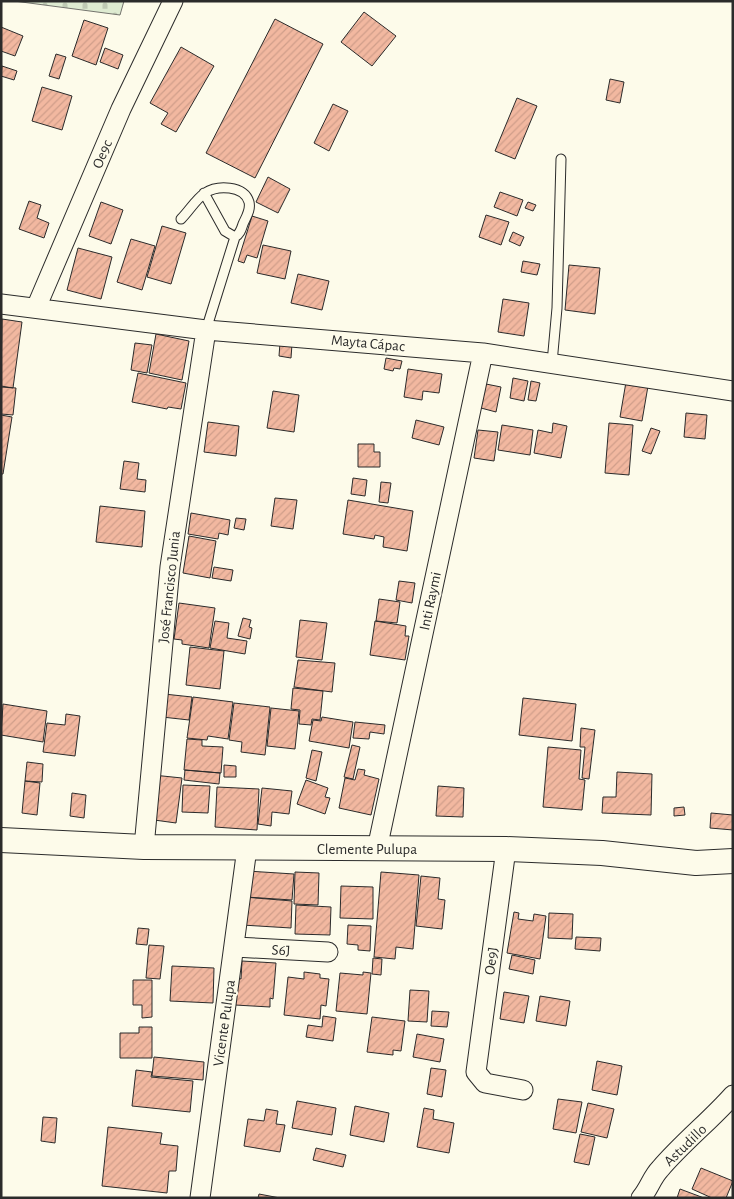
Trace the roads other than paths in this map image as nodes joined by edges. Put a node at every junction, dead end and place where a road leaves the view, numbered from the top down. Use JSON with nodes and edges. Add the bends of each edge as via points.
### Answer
{"nodes":[{"id":1,"x":173,"y":1,"type":"edge"},
{"id":2,"x":561,"y":159,"type":"dead end"},
{"id":3,"x":204,"y":193,"type":"junction"},
{"id":4,"x":181,"y":219,"type":"dead end"},
{"id":5,"x":235,"y":237,"type":"junction"},
{"id":6,"x":1,"y":304,"type":"edge"},
{"id":7,"x":36,"y":308,"type":"junction"},
{"id":8,"x":206,"y":330,"type":"junction"},
{"id":9,"x":483,"y":353,"type":"junction"},
{"id":10,"x":552,"y":363,"type":"junction"},
{"id":11,"x":733,"y":391,"type":"edge"},
{"id":12,"x":1,"y":840,"type":"edge"},
{"id":13,"x":144,"y":847,"type":"junction"},
{"id":14,"x":247,"y":848,"type":"junction"},
{"id":15,"x":377,"y":849,"type":"junction"},
{"id":16,"x":506,"y":849,"type":"junction"},
{"id":17,"x":733,"y":861,"type":"edge"},
{"id":18,"x":235,"y":946,"type":"junction"},
{"id":19,"x":328,"y":952,"type":"dead end"},
{"id":20,"x":523,"y":1090,"type":"dead end"},
{"id":21,"x":733,"y":1095,"type":"edge"},
{"id":22,"x":200,"y":1198,"type":"edge"},
{"id":23,"x":641,"y":1198,"type":"edge"}],
"edges":[{"from":1,"to":7,"type":"street","name":"Oe9c","via":[[121,109]]},
{"from":2,"to":10,"type":"lane","via":[[557,308]]},
{"from":3,"to":4,"type":"lane"},
{"from":3,"to":5,"type":"lane","via":[[225,232]]},
{"from":3,"to":5,"type":"lane","via":[[223,188],[243,193],[249,210],[239,235]]},
{"from":5,"to":8,"type":"lane"},
{"from":6,"to":7,"type":"street","name":"Mayta Cápac"},
{"from":7,"to":8,"type":"street","name":"Mayta Cápac"},
{"from":8,"to":9,"type":"street","name":"Mayta Cápac"},
{"from":8,"to":13,"type":"street","name":"José Francisco Junia","via":[[170,567]]},
{"from":9,"to":10,"type":"street","name":"Mayta Cápac"},
{"from":9,"to":15,"type":"street","name":"Inti Raymi"},
{"from":10,"to":11,"type":"street","name":"Mayta Cápac"},
{"from":12,"to":13,"type":"street","name":"Clemente Pulupa"},
{"from":13,"to":14,"type":"street","name":"Clemente Pulupa"},
{"from":14,"to":15,"type":"street","name":"Clemente Pulupa"},
{"from":14,"to":18,"type":"street","name":"Vicente Pulupa"},
{"from":15,"to":16,"type":"street","name":"Clemente Pulupa"},
{"from":16,"to":17,"type":"street","name":"Clemente Pulupa","via":[[602,853],[696,863]]},
{"from":16,"to":20,"type":"street","name":"Oe9J","via":[[476,1072],[485,1083]]},
{"from":18,"to":19,"type":"street","name":"S6J"},
{"from":18,"to":22,"type":"street","name":"Vicente Pulupa"},
{"from":21,"to":23,"type":"street","name":"Astudillo","via":[[658,1171]]}]}
